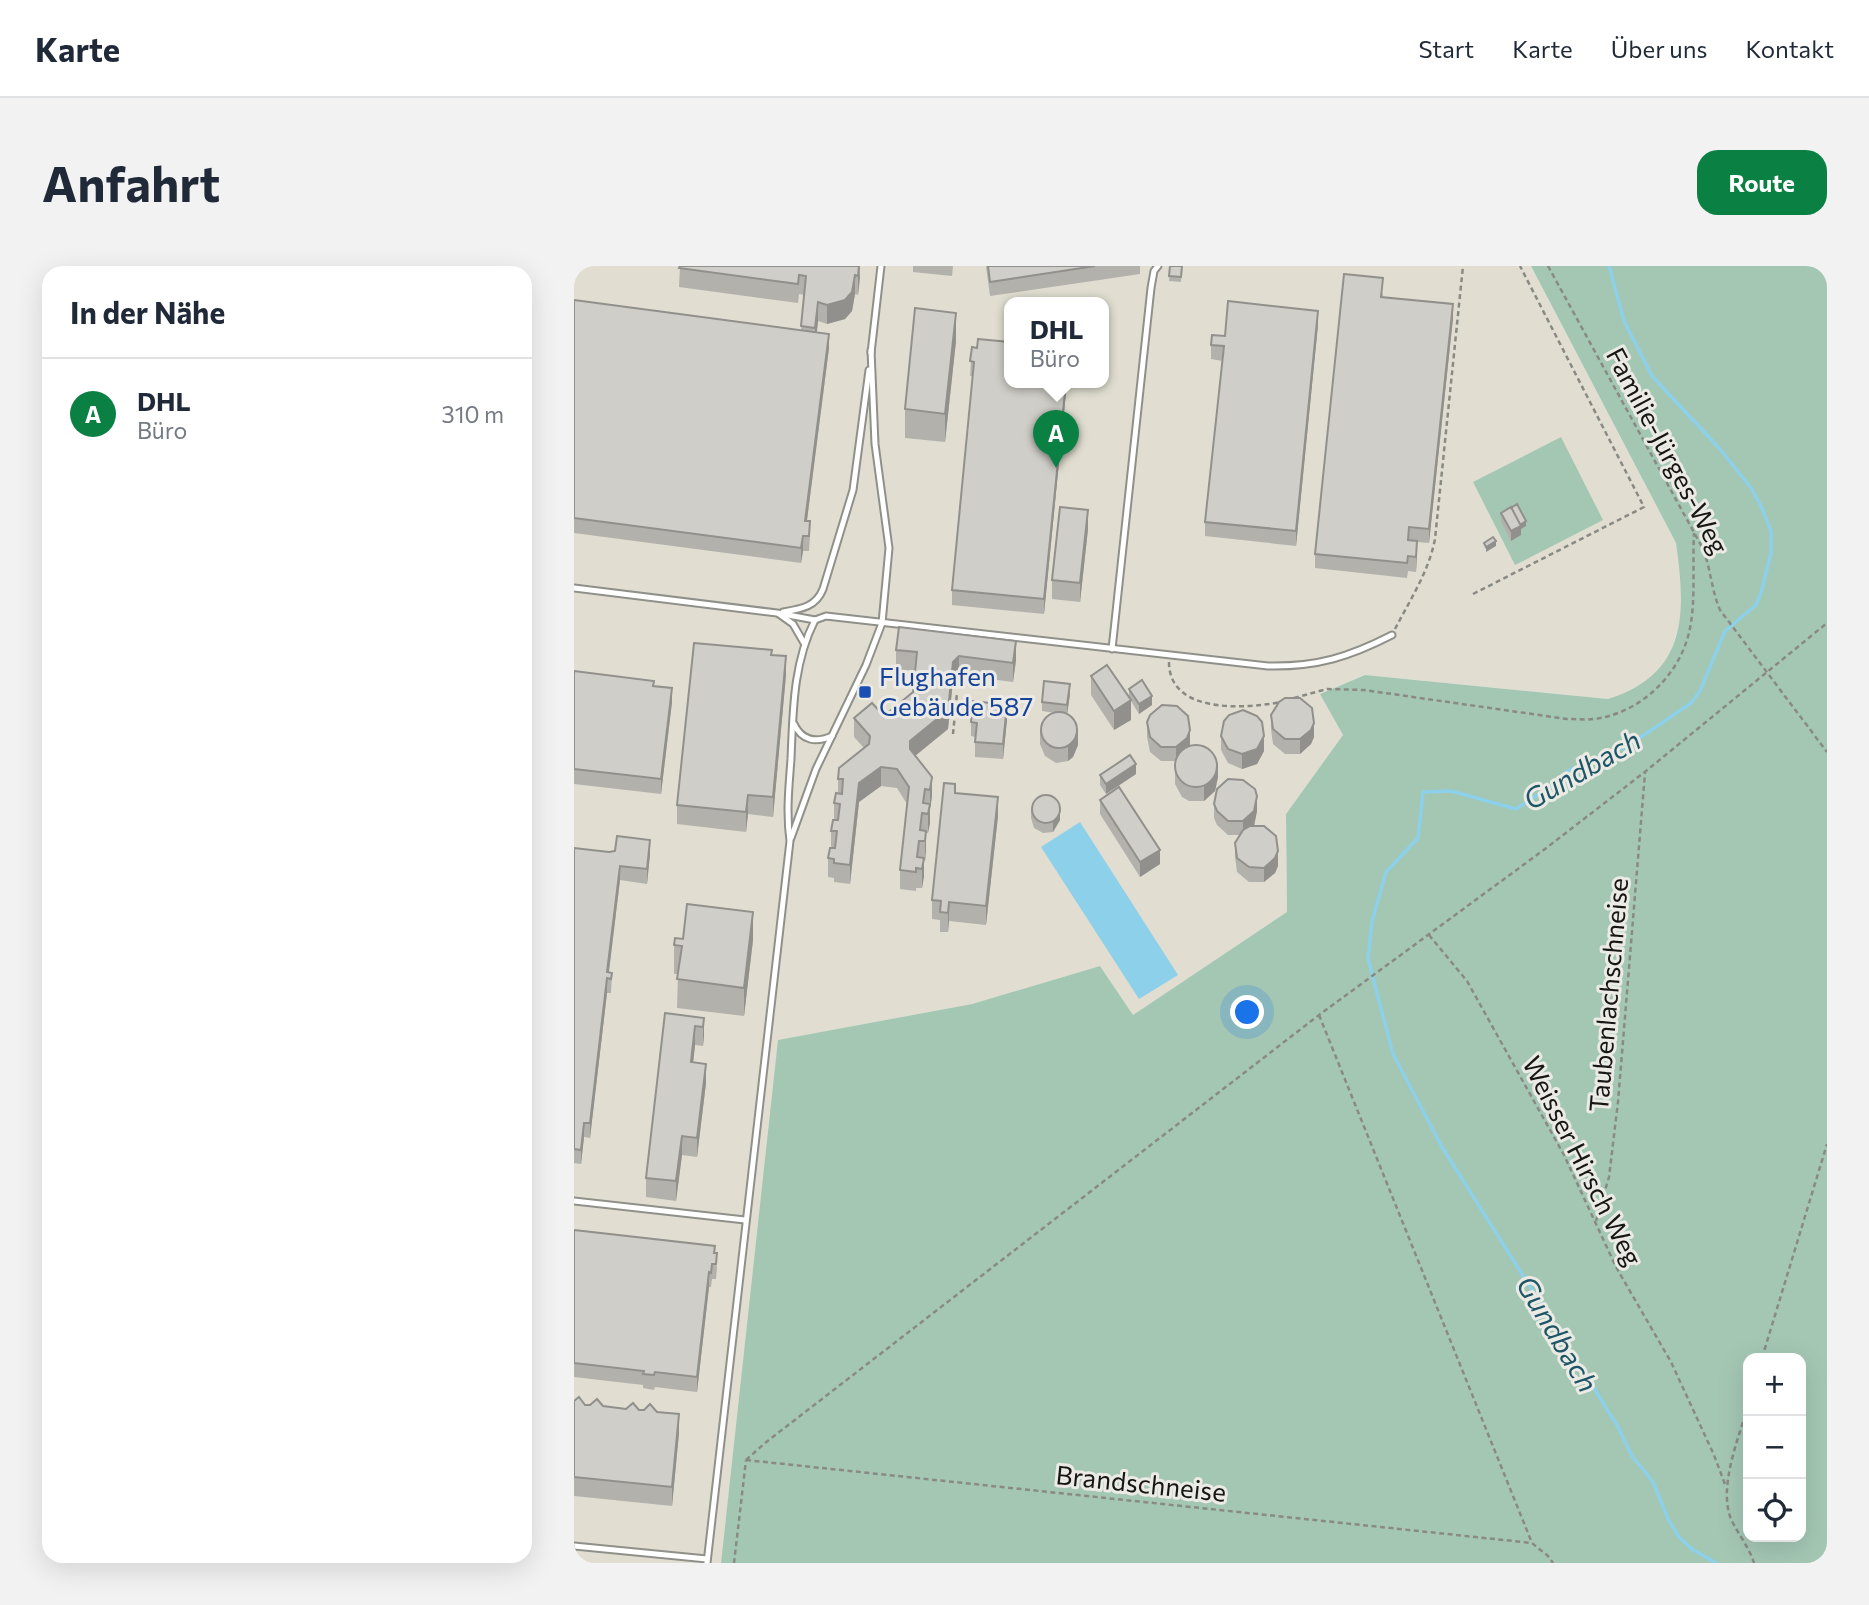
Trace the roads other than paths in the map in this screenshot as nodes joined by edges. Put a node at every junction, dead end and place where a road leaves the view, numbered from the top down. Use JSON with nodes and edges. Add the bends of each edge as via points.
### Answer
{"nodes":[{"id":1,"x":1158,"y":266,"type":"edge"},
{"id":2,"x":882,"y":268,"type":"edge"},
{"id":3,"x":871,"y":350,"type":"junction"},
{"id":4,"x":574,"y":589,"type":"edge"},
{"id":5,"x":777,"y":613,"type":"junction"},
{"id":6,"x":815,"y":620,"type":"junction"},
{"id":7,"x":882,"y":623,"type":"junction"},
{"id":8,"x":1392,"y":635,"type":"road end"},
{"id":9,"x":804,"y":644,"type":"junction"},
{"id":10,"x":1112,"y":649,"type":"junction"},
{"id":11,"x":793,"y":721,"type":"junction"},
{"id":12,"x":832,"y":736,"type":"junction"},
{"id":13,"x":790,"y":841,"type":"junction"},
{"id":14,"x":574,"y":1201,"type":"edge"},
{"id":15,"x":745,"y":1220,"type":"junction"},
{"id":16,"x":574,"y":1546,"type":"edge"},
{"id":17,"x":707,"y":1561,"type":"edge"}],
"edges":[{"from":1,"to":10,"type":"lane","via":[[1151,288]]},
{"from":2,"to":3,"type":"lane"},
{"from":3,"to":5,"type":"lane","via":[[853,490],[823,589],[811,605]]},
{"from":3,"to":7,"type":"lane","via":[[874,444],[889,548]]},
{"from":4,"to":5,"type":"lane"},
{"from":5,"to":6,"type":"lane"},
{"from":5,"to":9,"type":"lane","via":[[793,624]]},
{"from":6,"to":7,"type":"lane","via":[[826,616]]},
{"from":6,"to":9,"type":"lane"},
{"from":7,"to":10,"type":"lane"},
{"from":7,"to":12,"type":"lane"},
{"from":8,"to":10,"type":"lane","via":[[1336,660],[1295,667]]},
{"from":9,"to":11,"type":"lane"},
{"from":11,"to":12,"type":"lane","via":[[800,734],[810,739]]},
{"from":11,"to":13,"type":"lane"},
{"from":12,"to":13,"type":"lane","via":[[807,789]]},
{"from":13,"to":15,"type":"lane"},
{"from":14,"to":15,"type":"lane"},
{"from":15,"to":17,"type":"lane"},
{"from":16,"to":17,"type":"lane"}]}
